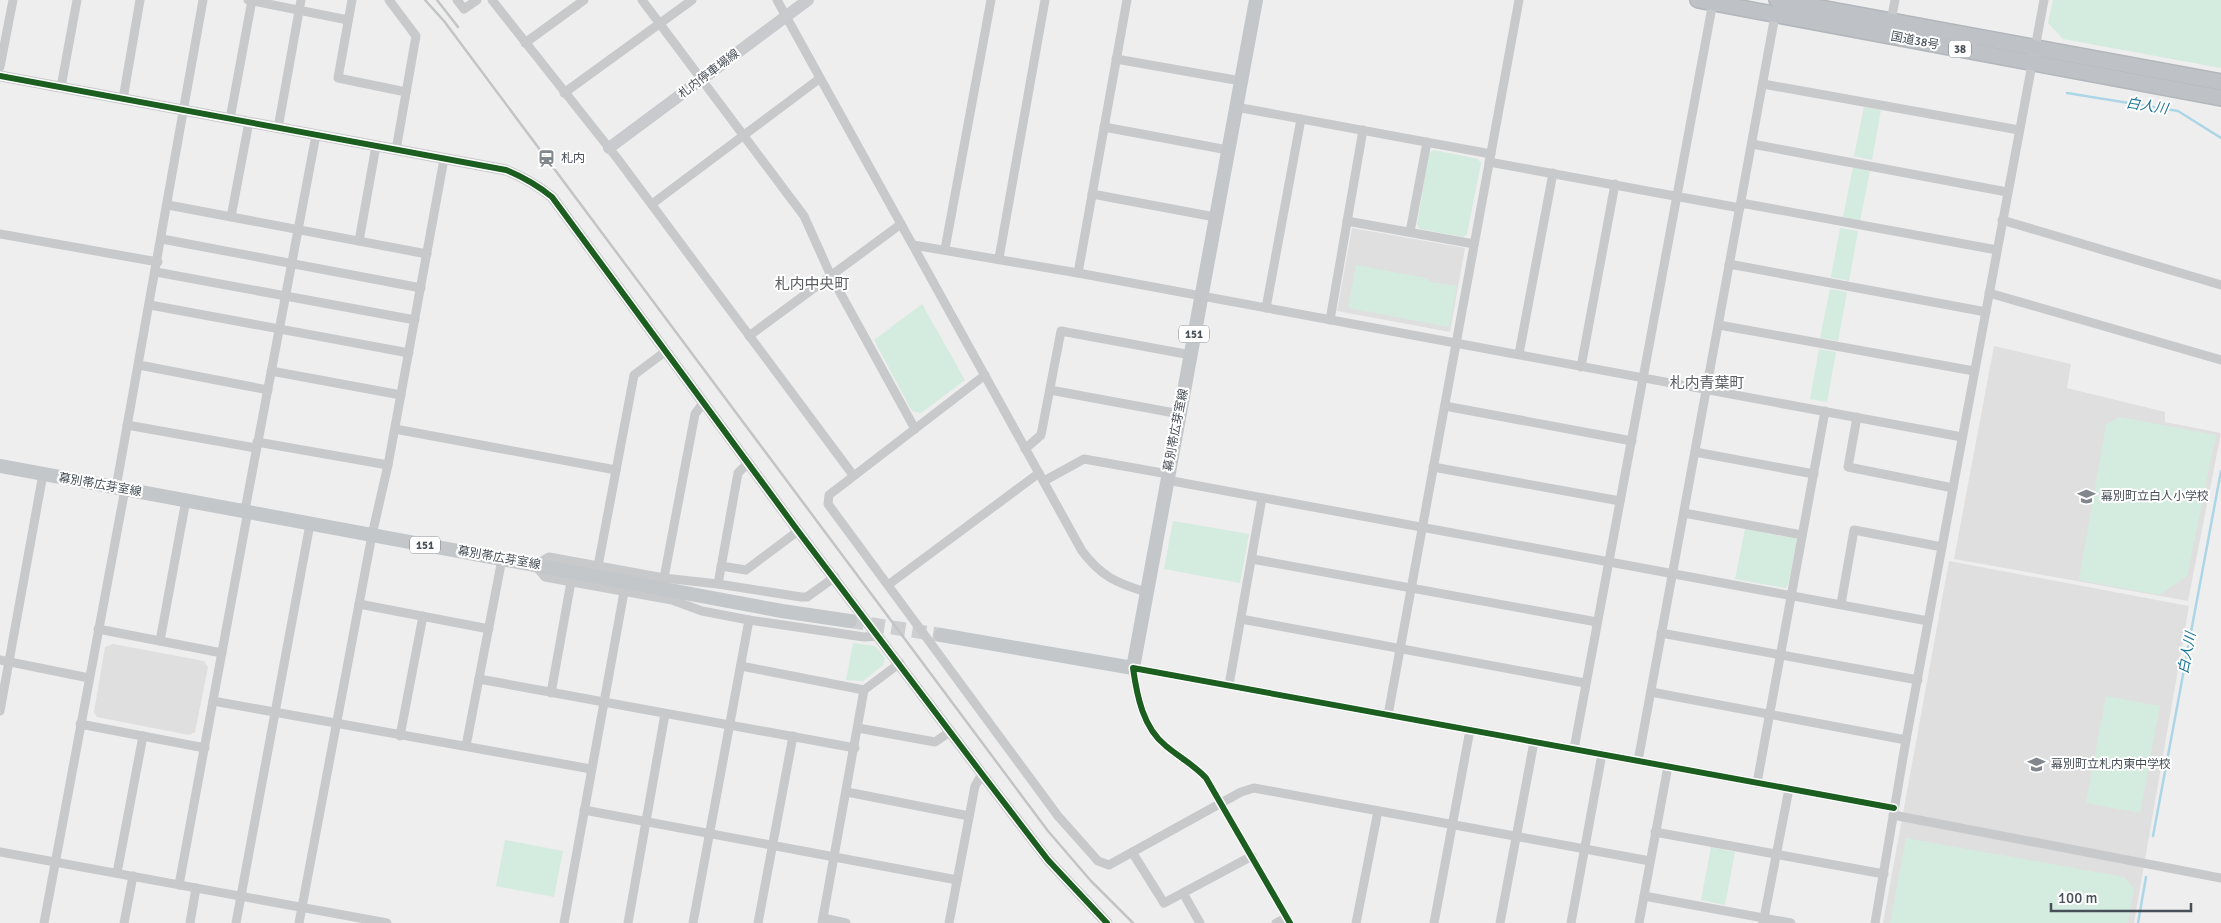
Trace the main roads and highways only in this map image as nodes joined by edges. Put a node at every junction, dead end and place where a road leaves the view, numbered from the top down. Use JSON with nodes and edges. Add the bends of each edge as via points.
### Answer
{"nodes":[{"id":1,"x":808,"y":0,"type":"edge"},
{"id":2,"x":1256,"y":0,"type":"edge"},
{"id":3,"x":1706,"y":1,"type":"edge"},
{"id":4,"x":1777,"y":4,"type":"edge"},
{"id":5,"x":2221,"y":82,"type":"edge"},
{"id":6,"x":2221,"y":98,"type":"edge"},
{"id":7,"x":609,"y":148,"type":"road end"},
{"id":8,"x":0,"y":466,"type":"edge"},
{"id":9,"x":850,"y":621,"type":"tunnel mouth"},
{"id":10,"x":941,"y":635,"type":"tunnel mouth"}],
"edges":[{"from":1,"to":7,"type":"main road","name":"札内停車場線"},
{"from":2,"to":10,"type":"main road","name":"幕別帯広芽室線","number":"151","via":[[1133,668]]},
{"from":3,"to":4,"type":"highway","name":"国道38号","number":"38"},
{"from":4,"to":5,"type":"highway","name":"国道38号","number":"38","via":[[1891,21]]},
{"from":4,"to":6,"type":"highway","name":"国道38号","number":"38","via":[[2032,63]]},
{"from":8,"to":9,"type":"main road","name":"幕別帯広芽室線","number":"151"}]}
